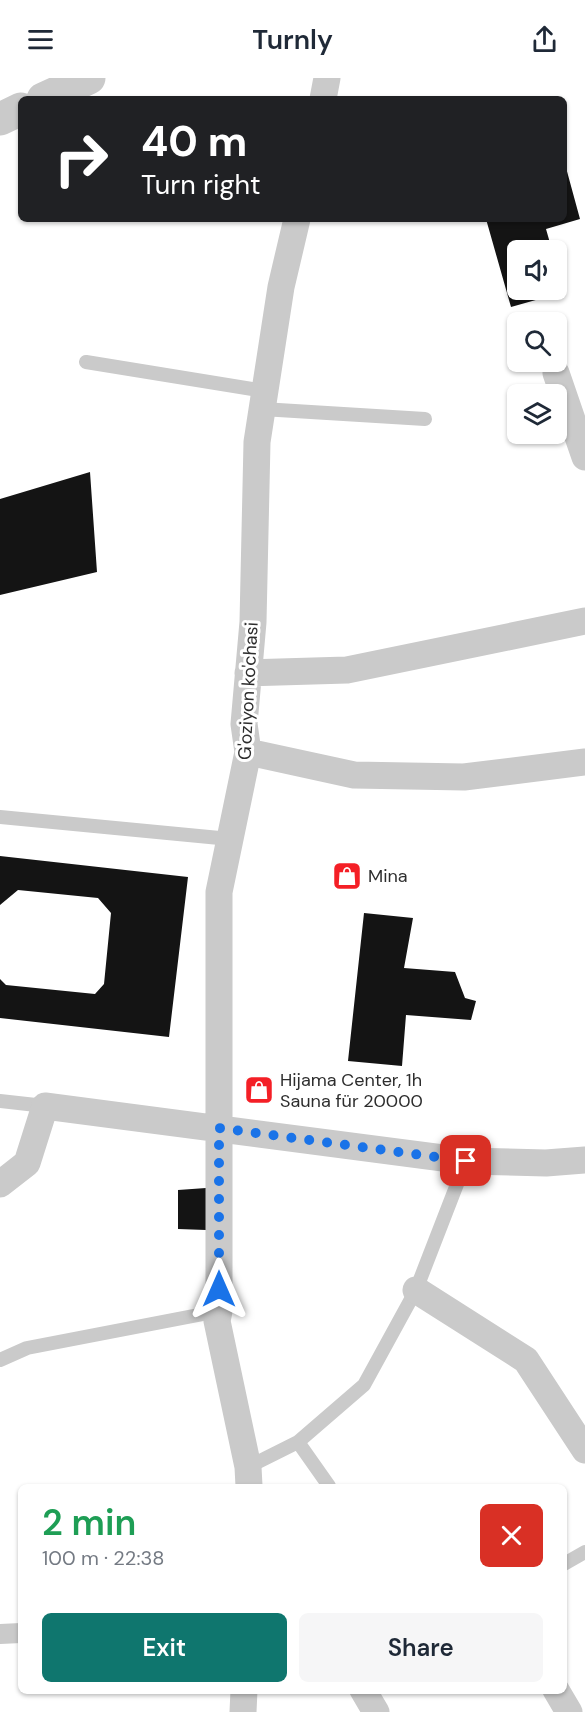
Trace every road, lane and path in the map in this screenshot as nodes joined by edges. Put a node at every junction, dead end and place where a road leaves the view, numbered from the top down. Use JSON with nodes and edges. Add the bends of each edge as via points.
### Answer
{"nodes":[{"id":1,"x":89,"y":78,"type":"edge"},
{"id":2,"x":327,"y":78,"type":"edge"},
{"id":3,"x":50,"y":96,"type":"edge"},
{"id":4,"x":324,"y":96,"type":"edge"},
{"id":5,"x":18,"y":111,"type":"edge"},
{"id":6,"x":0,"y":119,"type":"edge"},
{"id":7,"x":296,"y":222,"type":"edge"},
{"id":8,"x":86,"y":362,"type":"dead end"},
{"id":9,"x":556,"y":373,"type":"dead end"},
{"id":10,"x":263,"y":400,"type":"junction"},
{"id":11,"x":425,"y":419,"type":"dead end"},
{"id":12,"x":585,"y":457,"type":"edge"},
{"id":13,"x":585,"y":621,"type":"edge"},
{"id":14,"x":248,"y":673,"type":"junction"},
{"id":15,"x":248,"y":752,"type":"junction"},
{"id":16,"x":585,"y":762,"type":"edge"},
{"id":17,"x":0,"y":817,"type":"edge"},
{"id":18,"x":230,"y":839,"type":"junction"},
{"id":19,"x":0,"y":1101,"type":"edge"},
{"id":20,"x":45,"y":1106,"type":"junction"},
{"id":21,"x":219,"y":1128,"type":"junction"},
{"id":22,"x":585,"y":1160,"type":"edge"},
{"id":23,"x":466,"y":1161,"type":"junction"},
{"id":24,"x":0,"y":1184,"type":"edge"},
{"id":25,"x":416,"y":1290,"type":"junction"},
{"id":26,"x":219,"y":1311,"type":"junction"},
{"id":27,"x":0,"y":1360,"type":"edge"},
{"id":28,"x":298,"y":1442,"type":"junction"},
{"id":29,"x":585,"y":1450,"type":"edge"},
{"id":30,"x":249,"y":1477,"type":"edge"},
{"id":31,"x":328,"y":1484,"type":"edge"},
{"id":32,"x":585,"y":1552,"type":"edge"},
{"id":33,"x":567,"y":1562,"type":"edge"},
{"id":34,"x":18,"y":1633,"type":"edge"},
{"id":35,"x":0,"y":1634,"type":"edge"},
{"id":36,"x":244,"y":1694,"type":"edge"},
{"id":37,"x":365,"y":1694,"type":"edge"},
{"id":38,"x":558,"y":1694,"type":"edge"},
{"id":39,"x":243,"y":1712,"type":"edge"},
{"id":40,"x":376,"y":1712,"type":"edge"},
{"id":41,"x":569,"y":1712,"type":"edge"}],
"edges":[{"from":1,"to":3,"type":"street"},
{"from":2,"to":4,"type":"street"},
{"from":5,"to":6,"type":"street"},
{"from":7,"to":10,"type":"street","name":"G'oziyon ko'chasi","via":[[281,287]]},
{"from":8,"to":10,"type":"lane"},
{"from":9,"to":12,"type":"street"},
{"from":10,"to":11,"type":"lane"},
{"from":10,"to":14,"type":"street","name":"G'oziyon ko'chasi","via":[[257,442],[253,622]]},
{"from":13,"to":14,"type":"street","via":[[347,670]]},
{"from":14,"to":15,"type":"street","name":"G'oziyon ko'chasi","via":[[244,724]]},
{"from":15,"to":16,"type":"street","via":[[354,775],[464,777]]},
{"from":15,"to":18,"type":"street","name":"G'oziyon ko'chasi"},
{"from":17,"to":18,"type":"lane"},
{"from":18,"to":21,"type":"street","name":"G'oziyon ko'chasi","via":[[219,892]]},
{"from":19,"to":20,"type":"lane"},
{"from":20,"to":21,"type":"street"},
{"from":20,"to":24,"type":"street","via":[[27,1162]]},
{"from":21,"to":23,"type":"street"},
{"from":21,"to":26,"type":"street","name":"G'oziyon ko'chasi"},
{"from":22,"to":23,"type":"street"},
{"from":23,"to":25,"type":"lane"},
{"from":25,"to":28,"type":"lane","via":[[364,1385]]},
{"from":25,"to":29,"type":"street","via":[[526,1360]]},
{"from":26,"to":27,"type":"lane","via":[[27,1348]]},
{"from":26,"to":30,"type":"street","name":"G'oziyon ko'chasi","via":[[217,1321]]},
{"from":28,"to":30,"type":"lane"},
{"from":28,"to":31,"type":"lane"},
{"from":32,"to":33,"type":"lane"},
{"from":34,"to":35,"type":"street"},
{"from":36,"to":39,"type":"street"},
{"from":37,"to":40,"type":"street"},
{"from":38,"to":41,"type":"street"}]}
